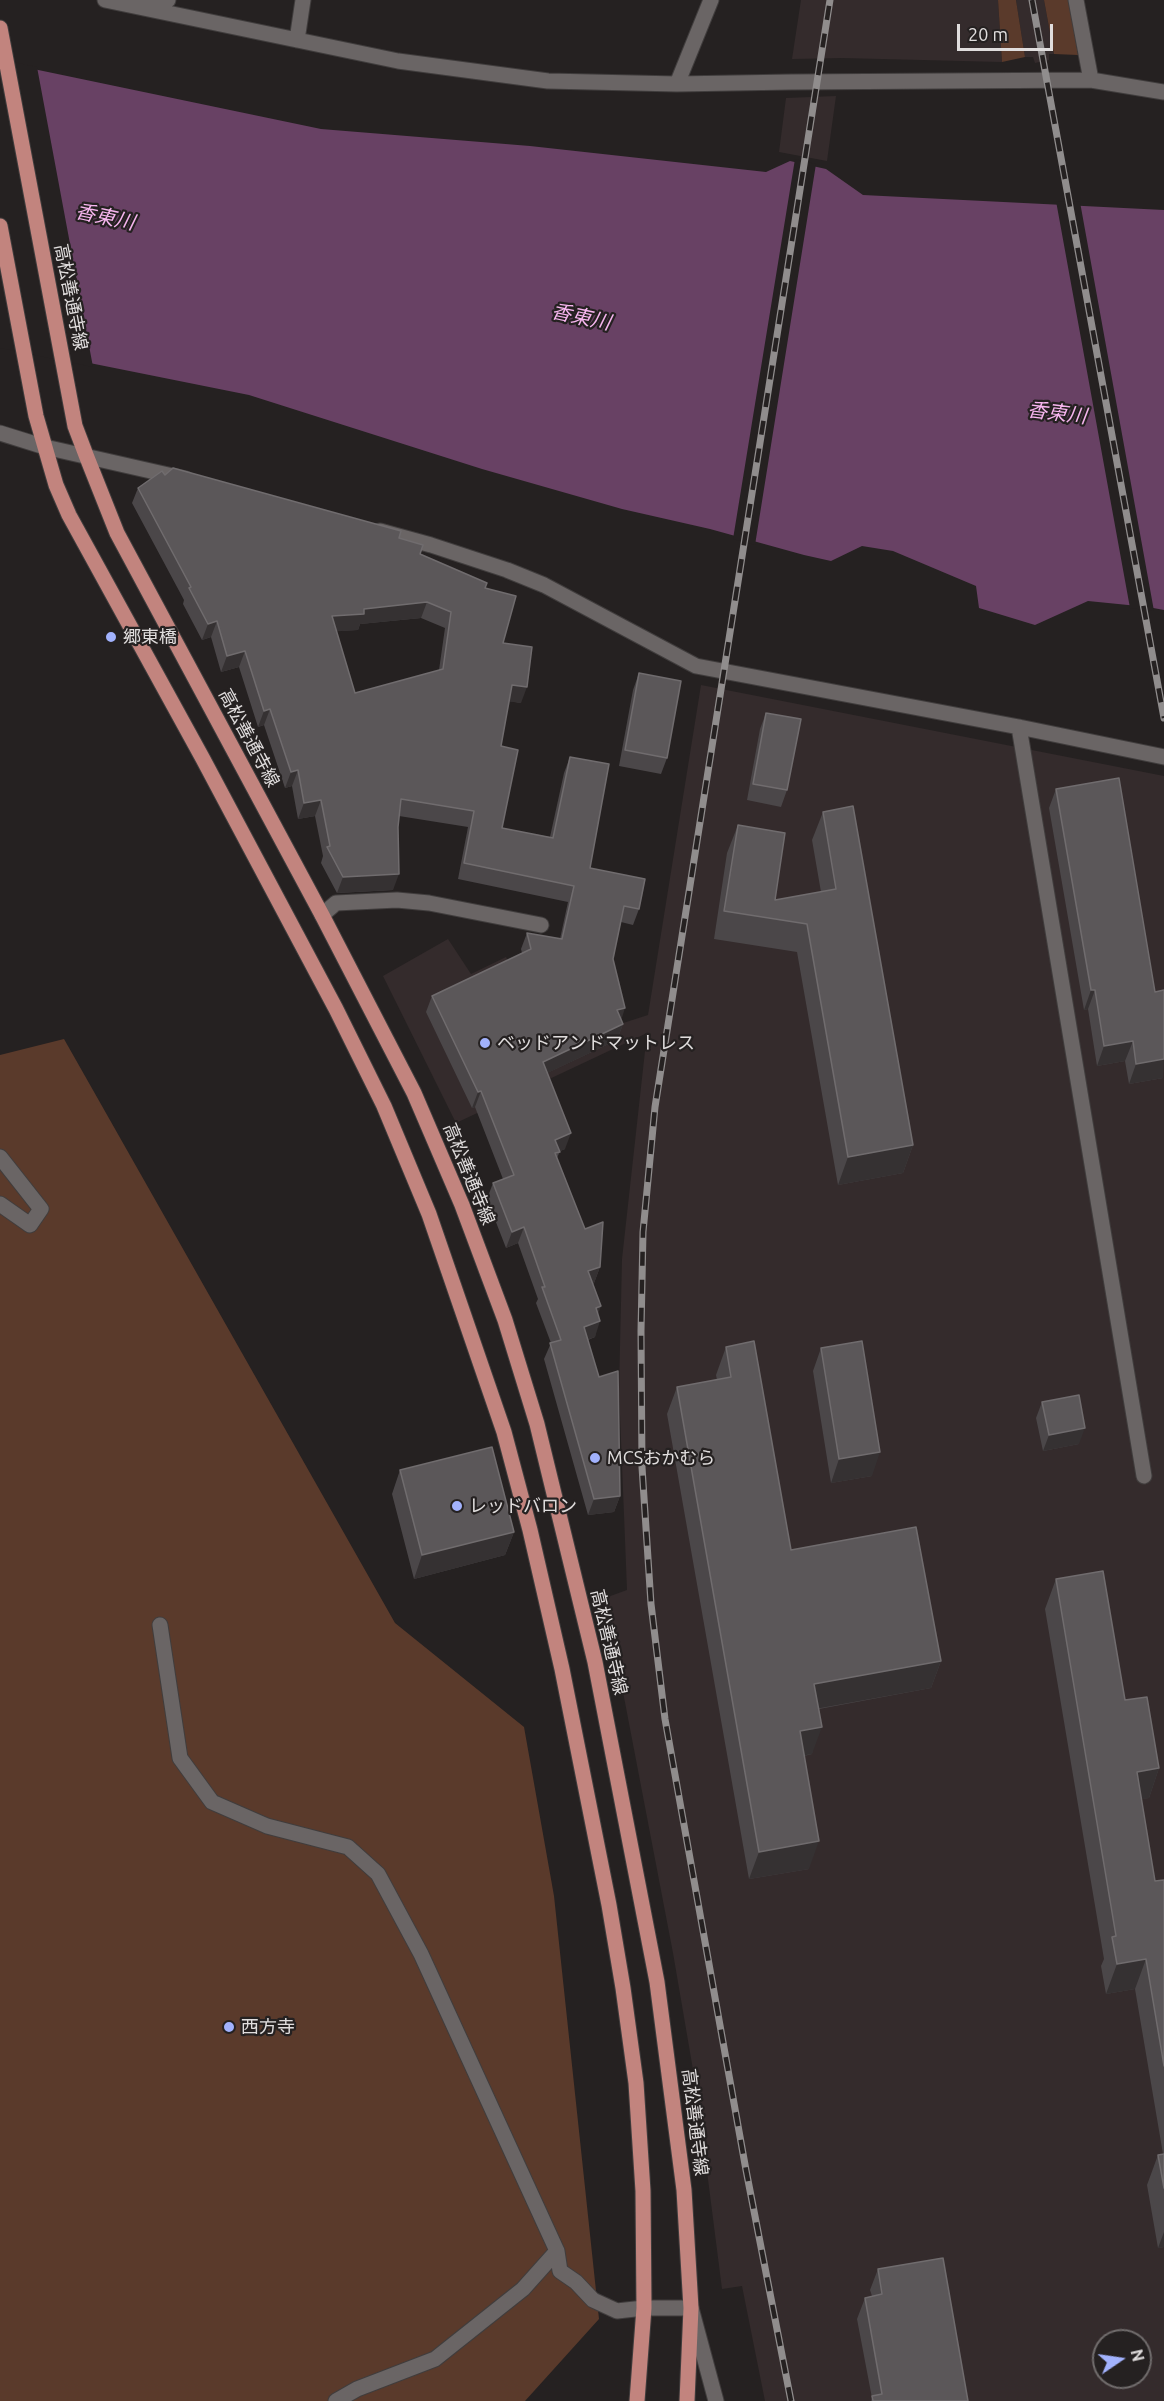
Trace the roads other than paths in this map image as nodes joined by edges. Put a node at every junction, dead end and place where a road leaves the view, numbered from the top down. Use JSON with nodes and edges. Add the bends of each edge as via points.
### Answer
{"nodes":[{"id":1,"x":105,"y":0,"type":"edge"},
{"id":2,"x":168,"y":0,"type":"edge"},
{"id":3,"x":303,"y":0,"type":"edge"},
{"id":4,"x":711,"y":0,"type":"edge"},
{"id":5,"x":1076,"y":0,"type":"edge"},
{"id":6,"x":133,"y":6,"type":"junction"},
{"id":7,"x":0,"y":28,"type":"edge"},
{"id":8,"x":297,"y":40,"type":"junction"},
{"id":9,"x":1090,"y":80,"type":"junction"},
{"id":10,"x":677,"y":84,"type":"junction"},
{"id":11,"x":1164,"y":92,"type":"edge"},
{"id":12,"x":0,"y":226,"type":"edge"},
{"id":13,"x":0,"y":433,"type":"edge"},
{"id":14,"x":45,"y":447,"type":"junction"},
{"id":15,"x":86,"y":455,"type":"junction"},
{"id":16,"x":203,"y":483,"type":"edge"},
{"id":17,"x":362,"y":526,"type":"edge"},
{"id":18,"x":1019,"y":727,"type":"junction"},
{"id":19,"x":1164,"y":757,"type":"edge"},
{"id":20,"x":322,"y":915,"type":"junction"},
{"id":21,"x":541,"y":925,"type":"dead end"},
{"id":22,"x":0,"y":1157,"type":"edge"},
{"id":23,"x":0,"y":1204,"type":"edge"},
{"id":24,"x":1144,"y":1476,"type":"dead end"},
{"id":25,"x":160,"y":1625,"type":"dead end"},
{"id":26,"x":557,"y":2251,"type":"junction"},
{"id":27,"x":644,"y":2308,"type":"junction"},
{"id":28,"x":691,"y":2308,"type":"junction"},
{"id":29,"x":336,"y":2401,"type":"edge"},
{"id":30,"x":637,"y":2401,"type":"edge"},
{"id":31,"x":687,"y":2401,"type":"edge"},
{"id":32,"x":716,"y":2401,"type":"edge"}],
"edges":[{"from":1,"to":6,"type":"street"},
{"from":2,"to":6,"type":"street"},
{"from":3,"to":8,"type":"street"},
{"from":4,"to":10,"type":"street"},
{"from":5,"to":9,"type":"street"},
{"from":6,"to":8,"type":"street"},
{"from":7,"to":15,"type":"main road","name":"高松善通寺線","via":[[75,426]]},
{"from":8,"to":10,"type":"street","via":[[398,61],[548,81]]},
{"from":9,"to":10,"type":"street"},
{"from":9,"to":11,"type":"street"},
{"from":12,"to":14,"type":"main road"},
{"from":13,"to":14,"type":"street"},
{"from":14,"to":15,"type":"street"},
{"from":14,"to":27,"type":"main road","via":[[69,514],[336,1009],[384,1106],[433,1225],[504,1432],[562,1669],[623,1988],[636,2083],[643,2179]]},
{"from":15,"to":16,"type":"street"},
{"from":15,"to":20,"type":"main road","name":"高松善通寺線","via":[[117,533]]},
{"from":17,"to":18,"type":"street","via":[[432,545],[544,585],[696,666]]},
{"from":18,"to":19,"type":"street"},
{"from":18,"to":24,"type":"street"},
{"from":20,"to":21,"type":"street","via":[[336,903],[397,900]]},
{"from":20,"to":28,"type":"main road","name":"高松善通寺線","via":[[414,1093],[462,1205],[505,1320],[537,1424],[595,1662],[657,1982],[684,2190]]},
{"from":22,"to":23,"type":"street","via":[[41,1209],[30,1225]]},
{"from":25,"to":26,"type":"street","via":[[180,1758],[212,1802],[267,1827],[348,1847],[378,1874],[421,1954]]},
{"from":26,"to":27,"type":"street","via":[[560,2271],[593,2300],[617,2311]]},
{"from":26,"to":29,"type":"street","via":[[524,2289],[435,2360],[357,2389]]},
{"from":27,"to":28,"type":"street"},
{"from":27,"to":30,"type":"main road"},
{"from":28,"to":31,"type":"main road","name":"高松善通寺線"},
{"from":28,"to":32,"type":"street"}]}
